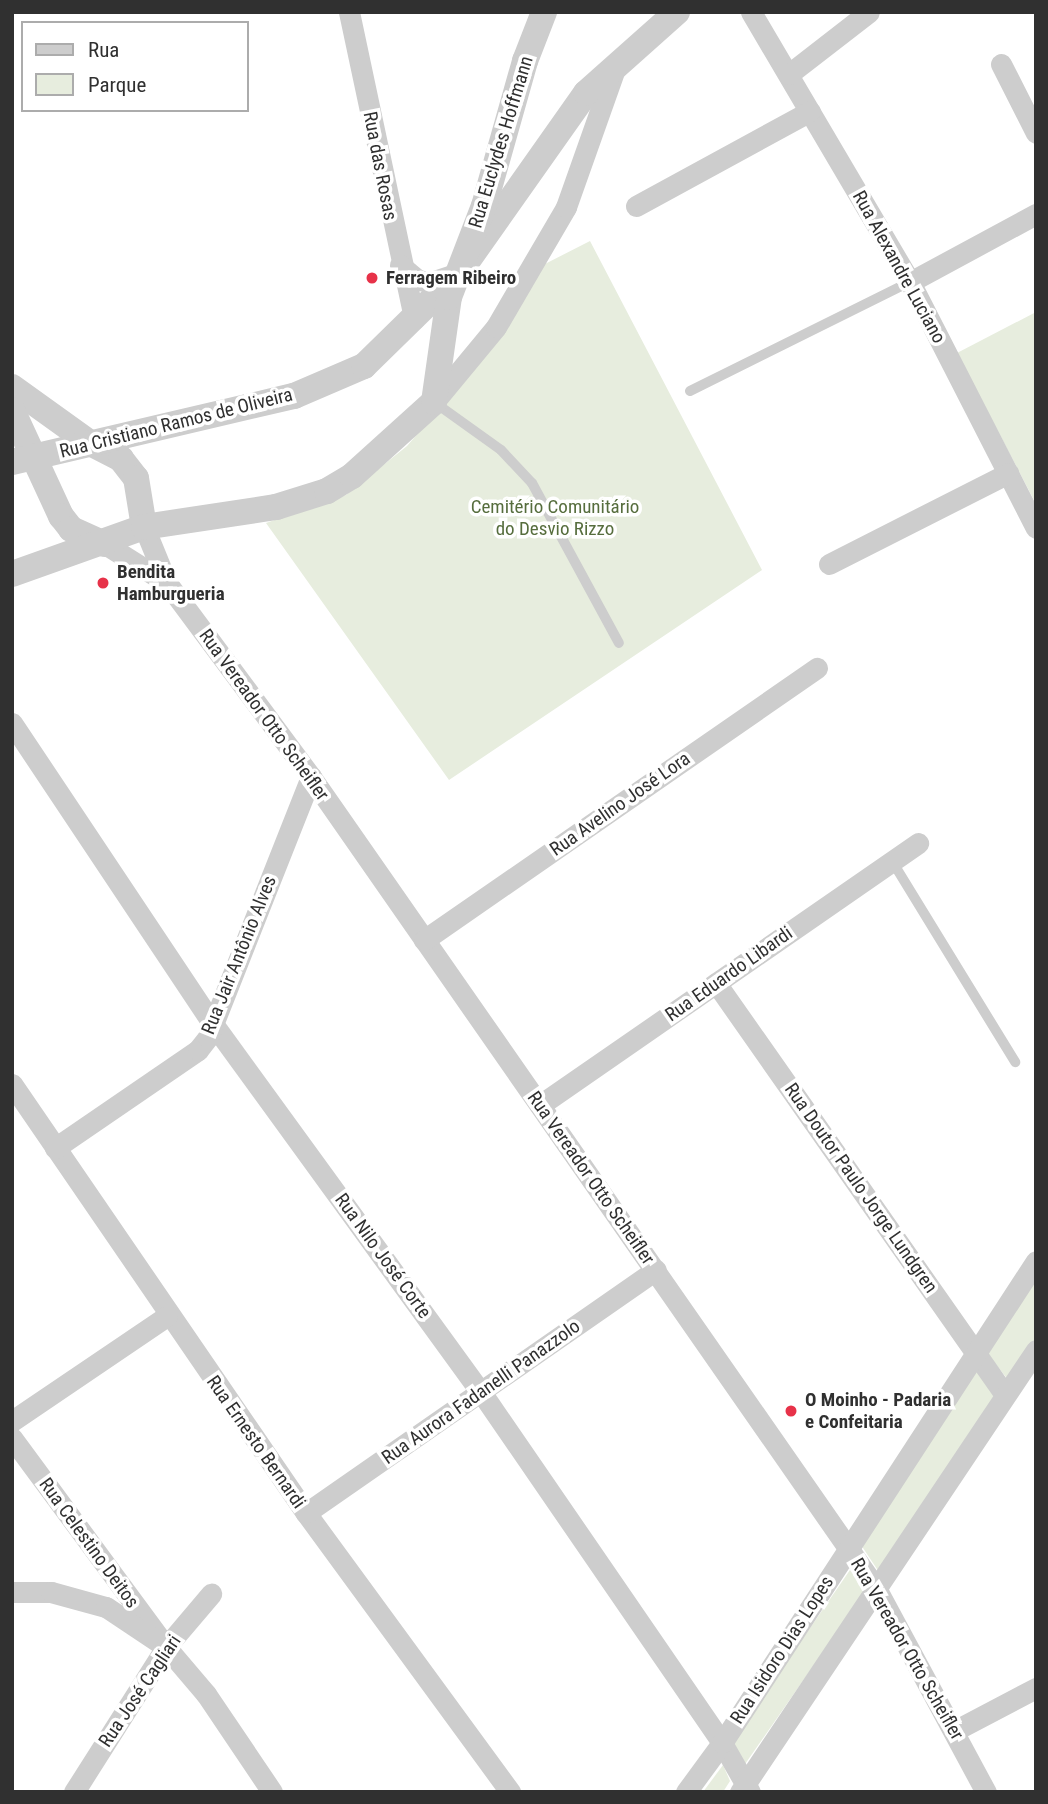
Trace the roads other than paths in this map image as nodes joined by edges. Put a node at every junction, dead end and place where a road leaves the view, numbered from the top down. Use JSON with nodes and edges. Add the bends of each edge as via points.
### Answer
{"nodes":[{"id":1,"x":349,"y":12,"type":"edge"},
{"id":2,"x":544,"y":12,"type":"edge"},
{"id":3,"x":677,"y":12,"type":"edge"},
{"id":4,"x":751,"y":12,"type":"edge"},
{"id":5,"x":869,"y":12,"type":"edge"},
{"id":6,"x":1001,"y":64,"type":"dead end"},
{"id":7,"x":616,"y":66,"type":"junction"},
{"id":8,"x":789,"y":74,"type":"junction"},
{"id":9,"x":810,"y":111,"type":"junction"},
{"id":10,"x":1036,"y":134,"type":"edge"},
{"id":11,"x":636,"y":206,"type":"dead end"},
{"id":12,"x":1036,"y":214,"type":"edge"},
{"id":13,"x":400,"y":265,"type":"junction"},
{"id":14,"x":459,"y":273,"type":"junction"},
{"id":15,"x":910,"y":282,"type":"junction"},
{"id":16,"x":419,"y":315,"type":"junction"},
{"id":17,"x":12,"y":387,"type":"edge"},
{"id":18,"x":690,"y":391,"type":"dead end"},
{"id":19,"x":437,"y":393,"type":"junction"},
{"id":20,"x":12,"y":410,"type":"edge"},
{"id":21,"x":90,"y":443,"type":"junction"},
{"id":22,"x":24,"y":460,"type":"edge"},
{"id":23,"x":1008,"y":472,"type":"junction"},
{"id":24,"x":144,"y":527,"type":"junction"},
{"id":25,"x":1036,"y":528,"type":"edge"},
{"id":26,"x":105,"y":544,"type":"junction"},
{"id":27,"x":829,"y":564,"type":"dead end"},
{"id":28,"x":12,"y":574,"type":"edge"},
{"id":29,"x":167,"y":583,"type":"junction"},
{"id":30,"x":619,"y":643,"type":"dead end"},
{"id":31,"x":817,"y":668,"type":"dead end"},
{"id":32,"x":12,"y":723,"type":"edge"},
{"id":33,"x":312,"y":777,"type":"junction"},
{"id":34,"x":918,"y":842,"type":"dead end"},
{"id":35,"x":892,"y":861,"type":"junction"},
{"id":36,"x":424,"y":940,"type":"junction"},
{"id":37,"x":716,"y":983,"type":"junction"},
{"id":38,"x":211,"y":1021,"type":"junction"},
{"id":39,"x":1015,"y":1062,"type":"dead end"},
{"id":40,"x":12,"y":1084,"type":"edge"},
{"id":41,"x":540,"y":1105,"type":"junction"},
{"id":42,"x":55,"y":1148,"type":"junction"},
{"id":43,"x":1036,"y":1261,"type":"edge"},
{"id":44,"x":656,"y":1270,"type":"junction"},
{"id":45,"x":167,"y":1315,"type":"junction"},
{"id":46,"x":976,"y":1350,"type":"junction"},
{"id":47,"x":1036,"y":1350,"type":"edge"},
{"id":48,"x":481,"y":1392,"type":"junction"},
{"id":49,"x":1005,"y":1395,"type":"junction"},
{"id":50,"x":12,"y":1421,"type":"edge"},
{"id":51,"x":12,"y":1438,"type":"edge"},
{"id":52,"x":306,"y":1513,"type":"junction"},
{"id":53,"x":849,"y":1548,"type":"junction"},
{"id":54,"x":876,"y":1588,"type":"junction"},
{"id":55,"x":12,"y":1592,"type":"edge"},
{"id":56,"x":211,"y":1594,"type":"dead end"},
{"id":57,"x":166,"y":1647,"type":"junction"},
{"id":58,"x":1036,"y":1688,"type":"edge"},
{"id":59,"x":954,"y":1731,"type":"junction"},
{"id":60,"x":722,"y":1743,"type":"junction"},
{"id":61,"x":745,"y":1789,"type":"edge"},
{"id":62,"x":74,"y":1792,"type":"edge"},
{"id":63,"x":272,"y":1792,"type":"edge"},
{"id":64,"x":510,"y":1792,"type":"edge"},
{"id":65,"x":686,"y":1792,"type":"edge"},
{"id":66,"x":986,"y":1792,"type":"edge"}],
"edges":[{"from":1,"to":13,"type":"street","name":"Rua das Rosas"},
{"from":2,"to":14,"type":"street","name":"Rua Euclydes Hoffmann"},
{"from":3,"to":7,"type":"street","name":"Rua Cristiano Ramos de Oliveira"},
{"from":4,"to":8,"type":"street","name":"Rua Alexandre Luciano"},
{"from":5,"to":8,"type":"street"},
{"from":6,"to":10,"type":"street"},
{"from":7,"to":14,"type":"street","name":"Rua Cristiano Ramos de Oliveira","via":[[565,116],[521,188]]},
{"from":7,"to":19,"type":"street","via":[[566,207],[496,327]]},
{"from":8,"to":9,"type":"street","name":"Rua Alexandre Luciano"},
{"from":9,"to":11,"type":"street"},
{"from":9,"to":15,"type":"street","name":"Rua Alexandre Luciano"},
{"from":12,"to":15,"type":"street"},
{"from":13,"to":14,"type":"street","via":[[418,280],[431,282]]},
{"from":13,"to":16,"type":"street","name":"Rua das Rosas"},
{"from":14,"to":16,"type":"street","name":"Rua Cristiano Ramos de Oliveira"},
{"from":14,"to":19,"type":"street","name":"Rua Euclydes Hoffmann","via":[[449,297]]},
{"from":15,"to":18,"type":"lane"},
{"from":15,"to":23,"type":"street","name":"Rua Alexandre Luciano"},
{"from":16,"to":19,"type":"street"},
{"from":16,"to":21,"type":"street","name":"Rua Cristiano Ramos de Oliveira","via":[[364,366],[295,396]]},
{"from":17,"to":21,"type":"street","name":"Rua Vereador Otto Scheifler"},
{"from":19,"to":24,"type":"street","via":[[352,476],[327,491],[276,507]]},
{"from":19,"to":30,"type":"lane","via":[[532,483]]},
{"from":20,"to":22,"type":"street","name":"Rua Vereador Otto Scheifler"},
{"from":21,"to":22,"type":"street","name":"Rua Cristiano Ramos de Oliveira"},
{"from":21,"to":24,"type":"street","name":"Rua Vereador Otto Scheifler","via":[[121,459],[136,478]]},
{"from":22,"to":26,"type":"street","name":"Rua Vereador Otto Scheifler","via":[[71,529]]},
{"from":23,"to":25,"type":"street","name":"Rua Alexandre Luciano"},
{"from":23,"to":27,"type":"street"},
{"from":24,"to":26,"type":"street"},
{"from":24,"to":29,"type":"street","name":"Rua Vereador Otto Scheifler"},
{"from":26,"to":28,"type":"street"},
{"from":26,"to":29,"type":"street","name":"Rua Vereador Otto Scheifler"},
{"from":29,"to":33,"type":"street","name":"Rua Vereador Otto Scheifler"},
{"from":31,"to":36,"type":"street","name":"Rua Avelino José Lora"},
{"from":32,"to":38,"type":"street","name":"Rua Nilo José Corte"},
{"from":33,"to":36,"type":"street","name":"Rua Vereador Otto Scheifler"},
{"from":33,"to":38,"type":"street","name":"Rua Jair Antônio Alves"},
{"from":34,"to":35,"type":"street","name":"Rua Eduardo Libardi"},
{"from":35,"to":37,"type":"street","name":"Rua Eduardo Libardi"},
{"from":35,"to":39,"type":"lane"},
{"from":36,"to":41,"type":"street","name":"Rua Vereador Otto Scheifler"},
{"from":37,"to":41,"type":"street","name":"Rua Eduardo Libardi"},
{"from":37,"to":46,"type":"street","name":"Rua Doutor Paulo Jorge Lundgren"},
{"from":38,"to":42,"type":"street","name":"Rua Jair Antônio Alves","via":[[198,1049]]},
{"from":38,"to":48,"type":"street","name":"Rua Nilo José Corte"},
{"from":40,"to":42,"type":"street","name":"Rua Ernesto Bernardi"},
{"from":41,"to":44,"type":"street","name":"Rua Vereador Otto Scheifler"},
{"from":42,"to":45,"type":"street","name":"Rua Ernesto Bernardi"},
{"from":43,"to":46,"type":"street","name":"Rua Isidoro Dias Lopes"},
{"from":44,"to":48,"type":"street","name":"Rua Aurora Fadanelli Panazzolo"},
{"from":44,"to":53,"type":"street","name":"Rua Vereador Otto Scheifler"},
{"from":45,"to":50,"type":"street"},
{"from":45,"to":52,"type":"street","name":"Rua Ernesto Bernardi"},
{"from":46,"to":49,"type":"street","name":"Rua Doutor Paulo Jorge Lundgren"},
{"from":46,"to":53,"type":"street","name":"Rua Isidoro Dias Lopes"},
{"from":47,"to":49,"type":"street"},
{"from":48,"to":52,"type":"street","name":"Rua Aurora Fadanelli Panazzolo"},
{"from":48,"to":60,"type":"street","name":"Rua Nilo José Corte"},
{"from":49,"to":54,"type":"street"},
{"from":51,"to":57,"type":"street","name":"Rua Celestino Deitos"},
{"from":52,"to":64,"type":"street","name":"Rua Ernesto Bernardi"},
{"from":53,"to":54,"type":"street","name":"Rua Vereador Otto Scheifler"},
{"from":53,"to":60,"type":"street","name":"Rua Isidoro Dias Lopes"},
{"from":54,"to":59,"type":"street","name":"Rua Vereador Otto Scheifler"},
{"from":54,"to":61,"type":"street"},
{"from":55,"to":57,"type":"street","name":"Rua Celestino Deitos","via":[[51,1592],[106,1607]]},
{"from":56,"to":57,"type":"street","name":"Rua José Cagliari"},
{"from":57,"to":62,"type":"street","name":"Rua José Cagliari"},
{"from":57,"to":63,"type":"street","name":"Rua Celestino Deitos","via":[[206,1694]]},
{"from":58,"to":59,"type":"street"},
{"from":59,"to":66,"type":"street","name":"Rua Vereador Otto Scheifler"},
{"from":60,"to":61,"type":"street","name":"Rua Nilo José Corte"},
{"from":60,"to":65,"type":"street","name":"Rua Isidoro Dias Lopes"}]}
